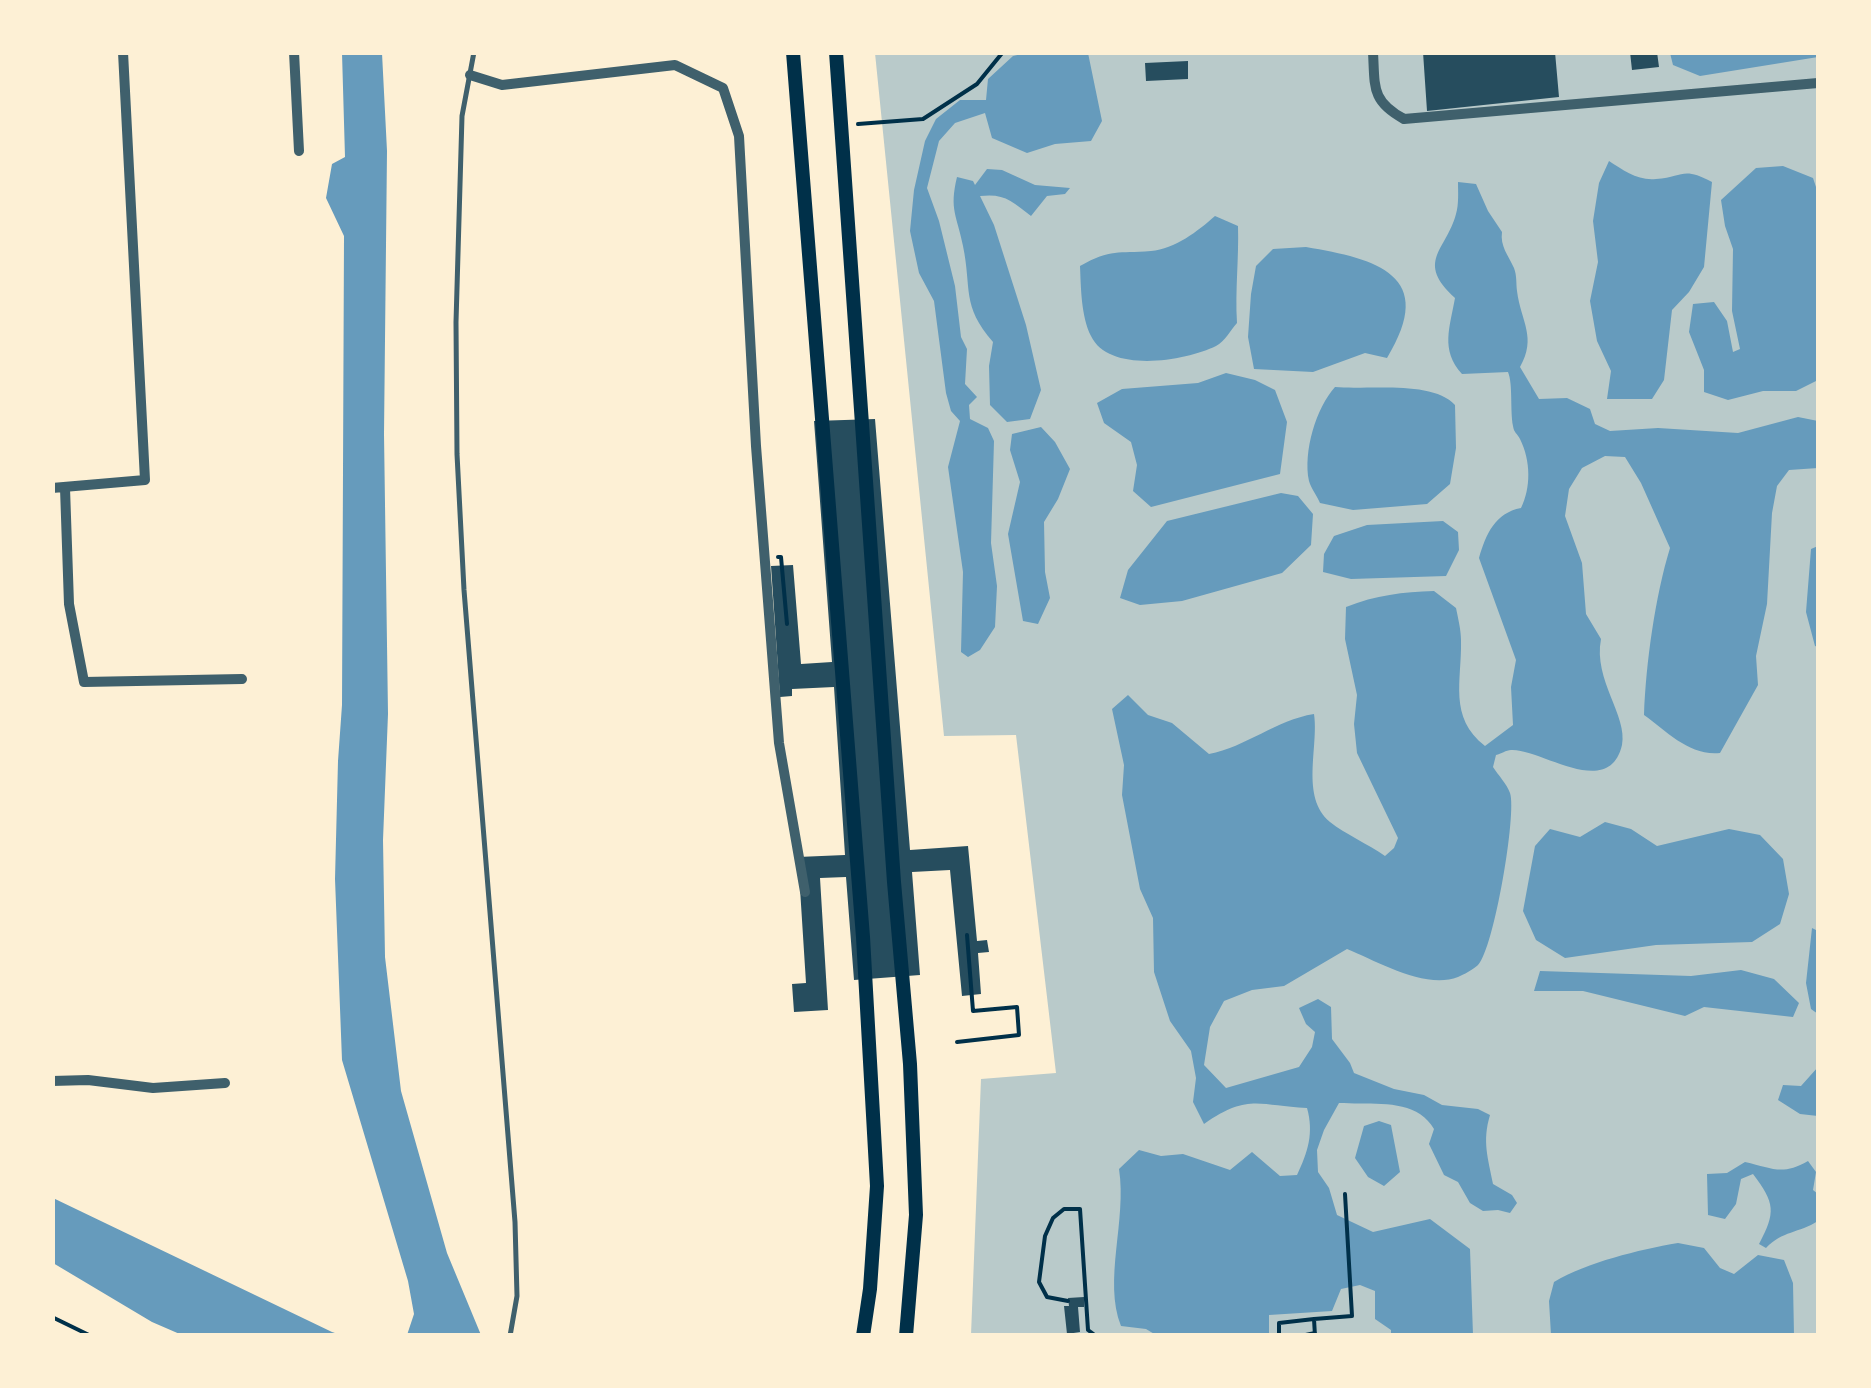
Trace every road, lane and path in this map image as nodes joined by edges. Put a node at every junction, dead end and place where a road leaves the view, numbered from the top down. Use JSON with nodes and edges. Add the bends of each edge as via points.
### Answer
{"nodes":[{"id":1,"x":123,"y":52,"type":"edge"},
{"id":2,"x":294,"y":52,"type":"edge"},
{"id":3,"x":474,"y":52,"type":"edge"},
{"id":4,"x":792,"y":52,"type":"edge"},
{"id":5,"x":836,"y":52,"type":"edge"},
{"id":6,"x":1003,"y":52,"type":"edge"},
{"id":7,"x":1373,"y":52,"type":"edge"},
{"id":8,"x":470,"y":75,"type":"junction"},
{"id":9,"x":1818,"y":83,"type":"edge"},
{"id":10,"x":840,"y":126,"type":"junction"},
{"id":11,"x":298,"y":151,"type":"dead end"},
{"id":12,"x":58,"y":488,"type":"edge"},
{"id":13,"x":783,"y":572,"type":"dead end"},
{"id":14,"x":788,"y":624,"type":"dead end"},
{"id":15,"x":242,"y":678,"type":"dead end"},
{"id":16,"x":805,"y":892,"type":"dead end"},
{"id":17,"x":968,"y":935,"type":"dead end"},
{"id":18,"x":957,"y":1042,"type":"dead end"},
{"id":19,"x":52,"y":1081,"type":"edge"},
{"id":20,"x":225,"y":1084,"type":"dead end"},
{"id":21,"x":1345,"y":1194,"type":"dead end"},
{"id":22,"x":1068,"y":1301,"type":"dead end"},
{"id":23,"x":52,"y":1317,"type":"edge"},
{"id":24,"x":1314,"y":1319,"type":"junction"},
{"id":25,"x":1315,"y":1334,"type":"edge"},
{"id":26,"x":91,"y":1336,"type":"edge"},
{"id":27,"x":510,"y":1336,"type":"edge"},
{"id":28,"x":862,"y":1336,"type":"edge"},
{"id":29,"x":906,"y":1336,"type":"edge"},
{"id":30,"x":1096,"y":1336,"type":"edge"},
{"id":31,"x":1279,"y":1336,"type":"edge"},
{"id":32,"x":1300,"y":1336,"type":"edge"}],
"edges":[{"from":1,"to":12,"type":"street","via":[[145,480]]},
{"from":2,"to":11,"type":"street"},
{"from":3,"to":8,"type":"lane"},
{"from":4,"to":28,"type":"main road","via":[[863,938],[876,1203]]},
{"from":5,"to":10,"type":"main road"},
{"from":6,"to":10,"type":"path","via":[[978,84],[923,119]]},
{"from":7,"to":9,"type":"street","via":[[1375,93],[1404,120]]},
{"from":8,"to":16,"type":"street","via":[[502,85],[675,65],[723,88],[739,136],[779,743]]},
{"from":8,"to":27,"type":"lane","via":[[462,116],[457,454],[516,1222]]},
{"from":10,"to":29,"type":"main road","via":[[910,1064],[916,1215]]},
{"from":12,"to":15,"type":"street","via":[[84,682]]},
{"from":13,"to":14,"type":"path"},
{"from":17,"to":18,"type":"path","via":[[972,1010],[1017,1008],[1018,1035]]},
{"from":19,"to":20,"type":"street","via":[[153,1088]]},
{"from":21,"to":24,"type":"path","via":[[1352,1316]]},
{"from":22,"to":30,"type":"path","via":[[1047,1296],[1039,1282],[1040,1256],[1053,1218],[1064,1209],[1080,1209],[1088,1330]]},
{"from":23,"to":26,"type":"path"},
{"from":24,"to":25,"type":"path"},
{"from":24,"to":31,"type":"path","via":[[1279,1322]]},
{"from":25,"to":32,"type":"path"}]}
